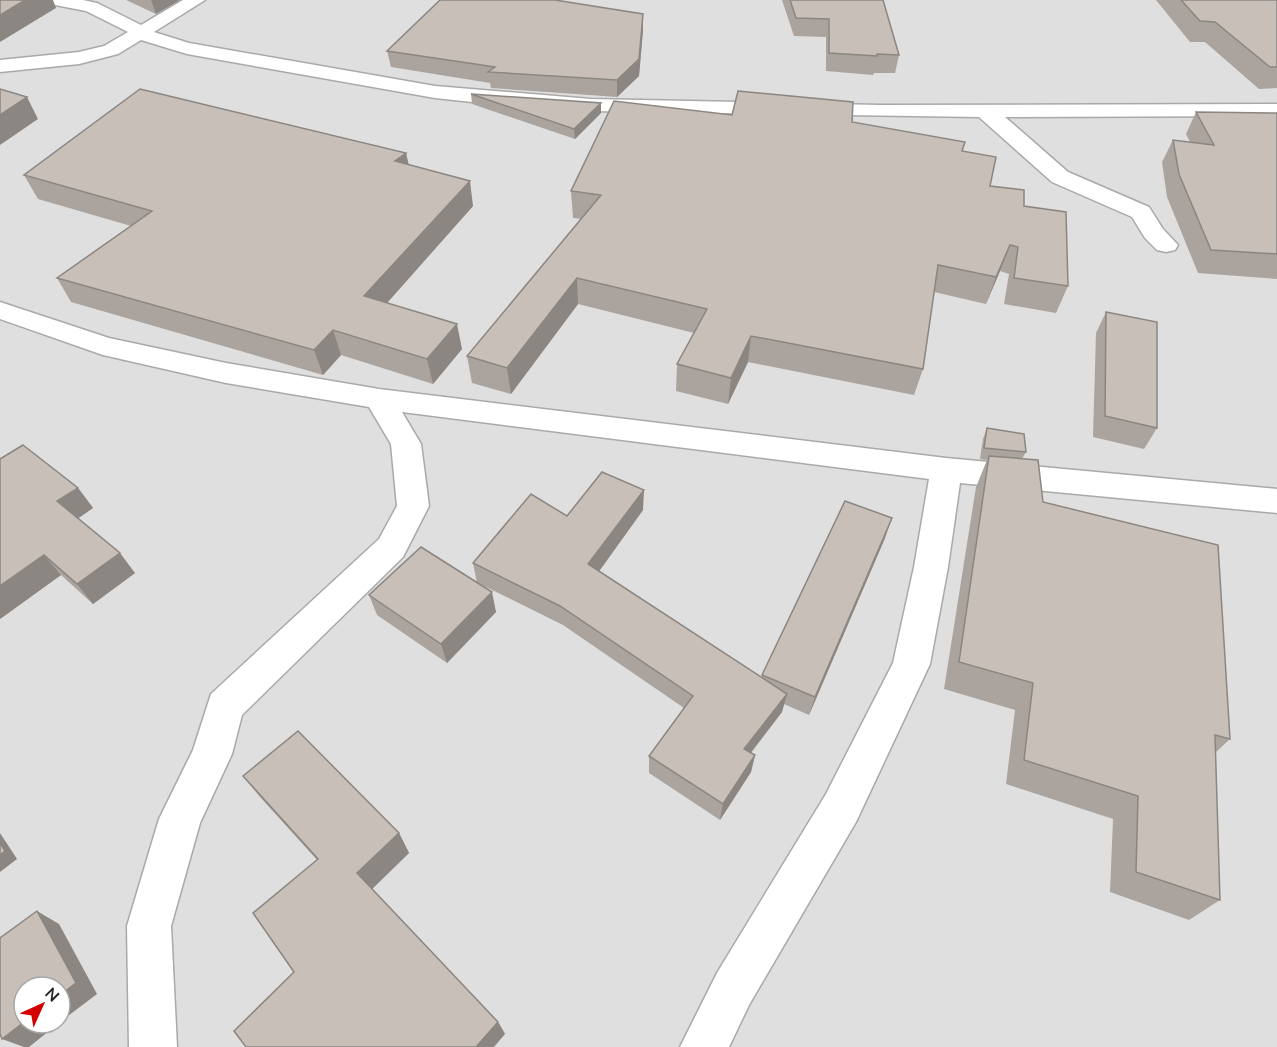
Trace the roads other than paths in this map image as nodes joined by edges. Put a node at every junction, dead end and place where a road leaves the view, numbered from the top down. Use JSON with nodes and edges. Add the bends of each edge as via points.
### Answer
{"nodes":[{"id":1,"x":56,"y":0,"type":"edge"},
{"id":2,"x":196,"y":0,"type":"edge"},
{"id":3,"x":139,"y":34,"type":"junction"},
{"id":4,"x":0,"y":66,"type":"edge"},
{"id":5,"x":984,"y":110,"type":"junction"},
{"id":6,"x":1277,"y":110,"type":"edge"},
{"id":7,"x":1166,"y":245,"type":"dead end"},
{"id":8,"x":0,"y":310,"type":"edge"},
{"id":9,"x":379,"y":399,"type":"junction"},
{"id":10,"x":946,"y":470,"type":"junction"},
{"id":11,"x":1277,"y":501,"type":"edge"},
{"id":12,"x":153,"y":1047,"type":"edge"},
{"id":13,"x":704,"y":1047,"type":"edge"}],
"edges":[{"from":1,"to":3,"type":"street","via":[[105,12],[131,25]]},
{"from":2,"to":3,"type":"street"},
{"from":3,"to":4,"type":"street","via":[[111,50],[79,58]]},
{"from":3,"to":5,"type":"street","via":[[216,54],[491,98],[591,105]]},
{"from":5,"to":6,"type":"street"},
{"from":5,"to":7,"type":"street","via":[[1060,177],[1141,212]]},
{"from":8,"to":9,"type":"street","via":[[103,346],[226,373]]},
{"from":9,"to":10,"type":"street"},
{"from":9,"to":12,"type":"street","via":[[406,444],[413,506],[391,548],[225,706],[212,754],[180,819],[149,926]]},
{"from":10,"to":11,"type":"street"},
{"from":10,"to":13,"type":"street","via":[[910,664],[842,808],[733,989]]}]}
